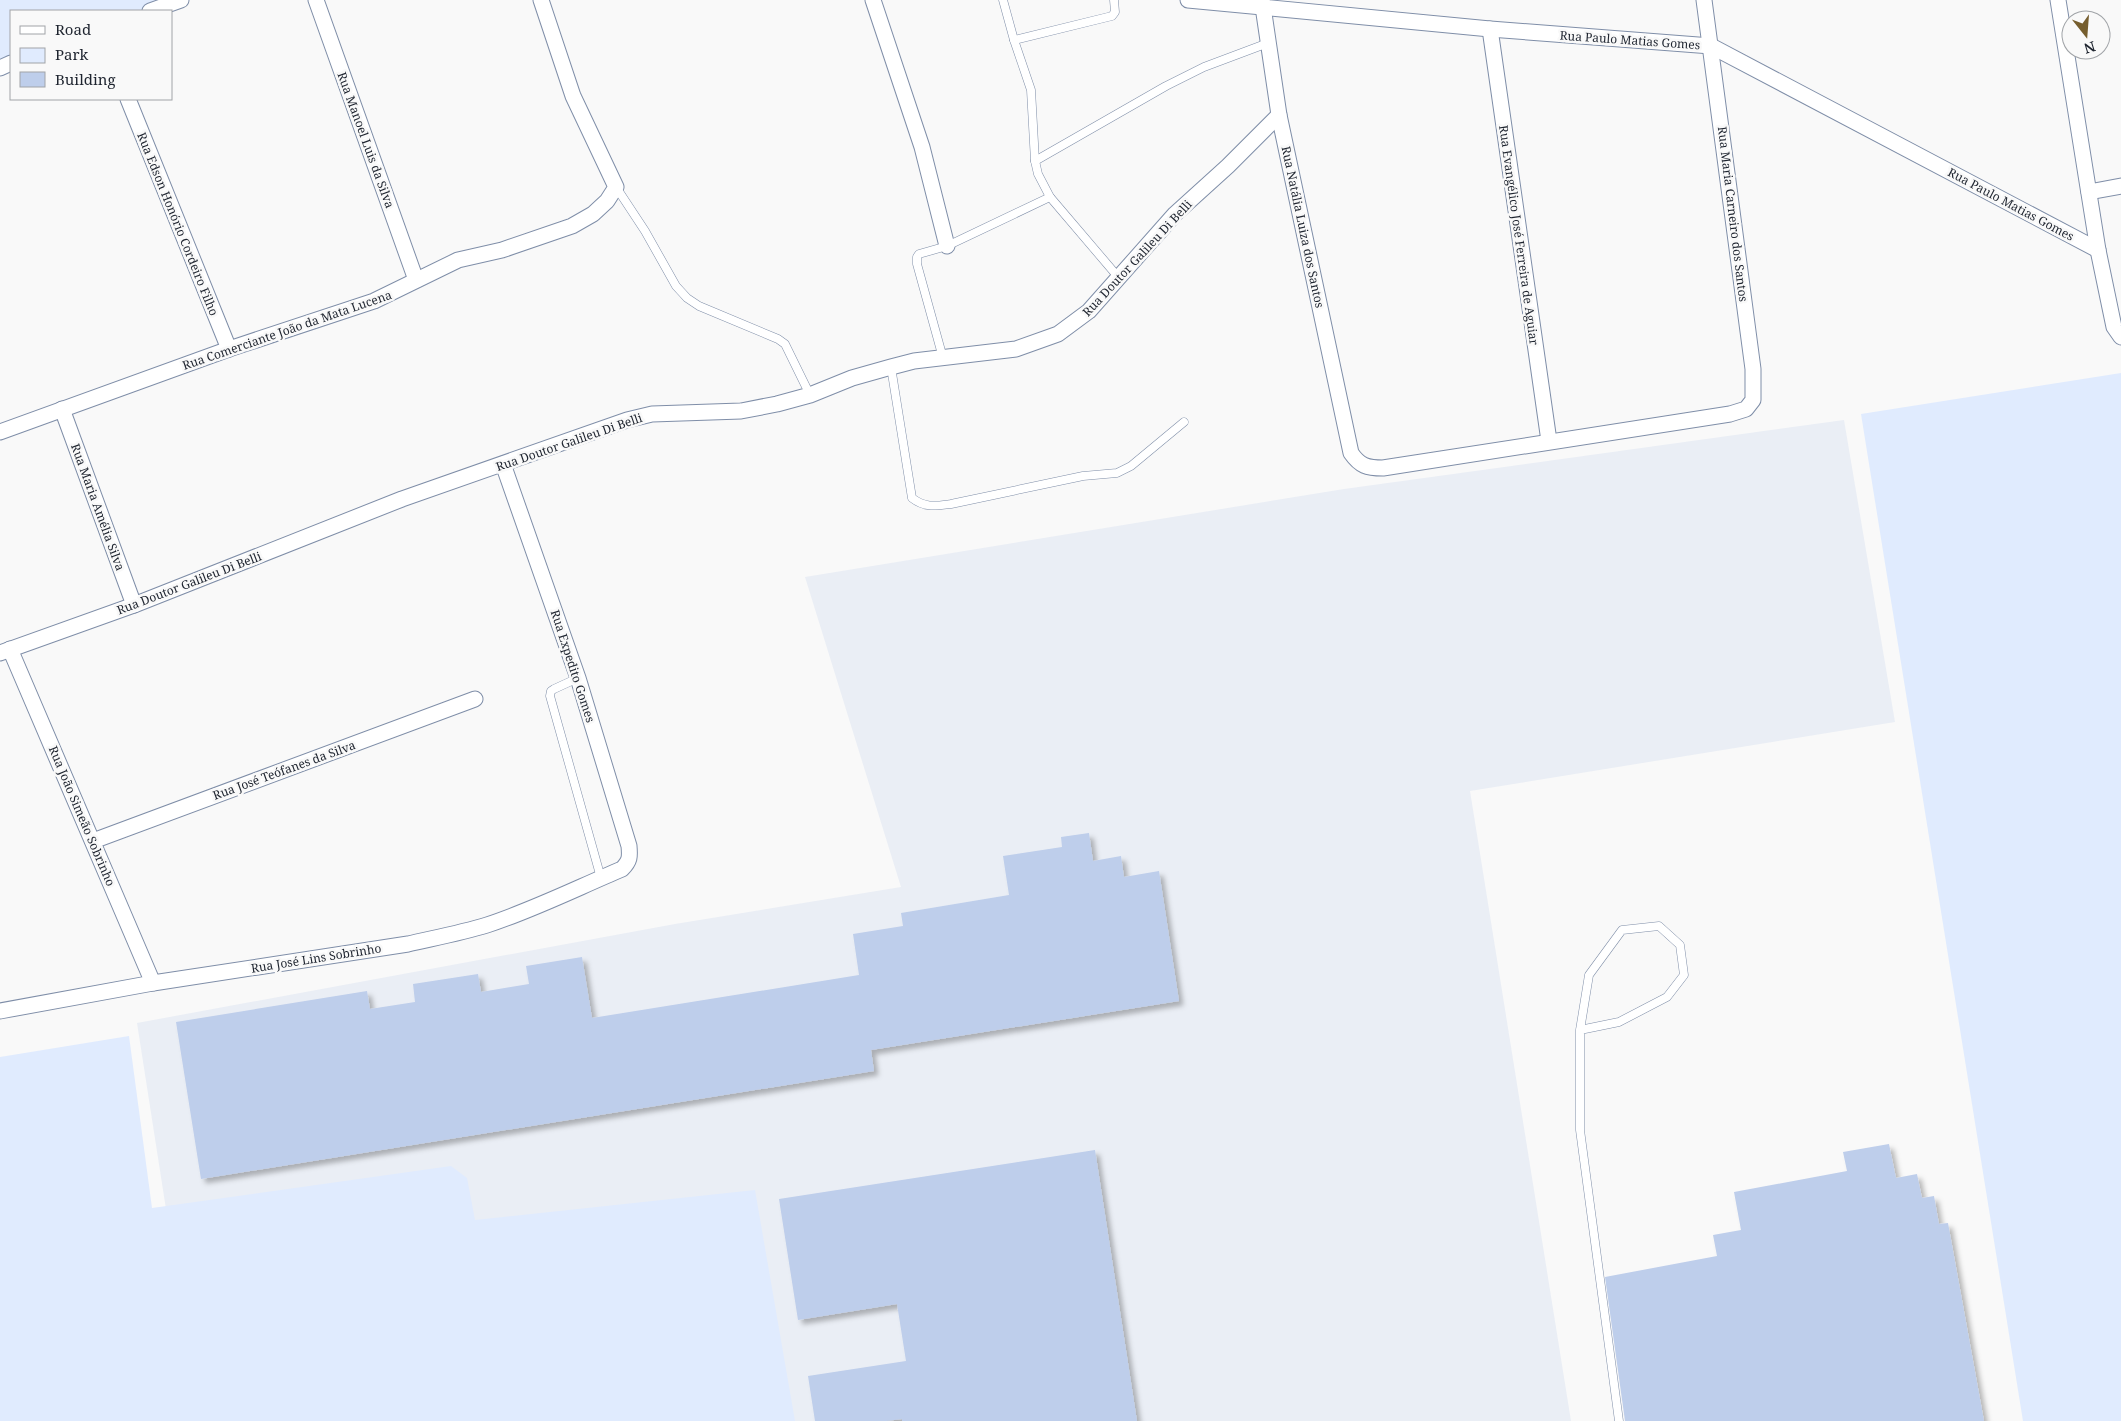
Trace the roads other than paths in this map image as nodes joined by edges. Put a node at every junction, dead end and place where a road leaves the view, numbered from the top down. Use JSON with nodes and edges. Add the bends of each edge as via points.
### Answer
{"nodes":[{"id":1,"x":181,"y":0,"type":"edge"},
{"id":2,"x":316,"y":0,"type":"edge"},
{"id":3,"x":541,"y":0,"type":"edge"},
{"id":4,"x":873,"y":0,"type":"edge"},
{"id":5,"x":1002,"y":0,"type":"edge"},
{"id":6,"x":1114,"y":0,"type":"edge"},
{"id":7,"x":1188,"y":0,"type":"edge"},
{"id":8,"x":1704,"y":0,"type":"edge"},
{"id":9,"x":2058,"y":0,"type":"edge"},
{"id":10,"x":1263,"y":4,"type":"edge"},
{"id":11,"x":153,"y":10,"type":"edge"},
{"id":12,"x":1490,"y":29,"type":"junction"},
{"id":13,"x":1014,"y":40,"type":"junction"},
{"id":14,"x":1268,"y":43,"type":"junction"},
{"id":15,"x":1711,"y":46,"type":"junction"},
{"id":16,"x":128,"y":100,"type":"edge"},
{"id":17,"x":1279,"y":115,"type":"junction"},
{"id":18,"x":1035,"y":161,"type":"junction"},
{"id":19,"x":2121,"y":186,"type":"edge"},
{"id":20,"x":616,"y":187,"type":"junction"},
{"id":21,"x":2089,"y":192,"type":"junction"},
{"id":22,"x":1050,"y":197,"type":"junction"},
{"id":23,"x":946,"y":246,"type":"junction"},
{"id":24,"x":2098,"y":250,"type":"junction"},
{"id":25,"x":1118,"y":278,"type":"junction"},
{"id":26,"x":416,"y":280,"type":"junction"},
{"id":27,"x":2118,"y":332,"type":"edge"},
{"id":28,"x":229,"y":349,"type":"junction"},
{"id":29,"x":943,"y":358,"type":"junction"},
{"id":30,"x":891,"y":367,"type":"junction"},
{"id":31,"x":810,"y":395,"type":"junction"},
{"id":32,"x":62,"y":409,"type":"junction"},
{"id":33,"x":1184,"y":422,"type":"dead end"},
{"id":34,"x":0,"y":432,"type":"edge"},
{"id":35,"x":1548,"y":442,"type":"junction"},
{"id":36,"x":503,"y":464,"type":"junction"},
{"id":37,"x":134,"y":605,"type":"junction"},
{"id":38,"x":5,"y":651,"type":"edge"},
{"id":39,"x":578,"y":678,"type":"junction"},
{"id":40,"x":475,"y":699,"type":"dead end"},
{"id":41,"x":93,"y":841,"type":"junction"},
{"id":42,"x":622,"y":869,"type":"joint"},
{"id":43,"x":601,"y":878,"type":"junction"},
{"id":44,"x":153,"y":983,"type":"junction"},
{"id":45,"x":0,"y":1010,"type":"edge"},
{"id":46,"x":1580,"y":1030,"type":"junction"},
{"id":47,"x":1619,"y":1421,"type":"edge"}],
"edges":[{"from":1,"to":11,"type":"street"},
{"from":2,"to":26,"type":"street","name":"Rua Manoel Luis da Silva"},
{"from":3,"to":20,"type":"street","via":[[573,96]]},
{"from":4,"to":23,"type":"street","via":[[922,147]]},
{"from":5,"to":13,"type":"lane"},
{"from":6,"to":13,"type":"lane","via":[[1112,16]]},
{"from":7,"to":10,"type":"street","name":"Rua Paulo Matias Gomes"},
{"from":8,"to":15,"type":"street","name":"Rua Maria Carneiro dos Santos"},
{"from":9,"to":21,"type":"street"},
{"from":10,"to":12,"type":"street","name":"Rua Paulo Matias Gomes"},
{"from":10,"to":14,"type":"street","name":"Rua Natália Luiza dos Santos"},
{"from":12,"to":15,"type":"street","name":"Rua Paulo Matias Gomes"},
{"from":12,"to":35,"type":"street","name":"Rua Evangélico José Ferreira de Aguiar"},
{"from":13,"to":18,"type":"lane","via":[[1031,90]]},
{"from":14,"to":17,"type":"street","name":"Rua Natália Luiza dos Santos"},
{"from":14,"to":18,"type":"lane","via":[[1204,67],[1166,86]]},
{"from":15,"to":24,"type":"street","name":"Rua Paulo Matias Gomes"},
{"from":15,"to":35,"type":"street","name":"Rua Maria Carneiro dos Santos","via":[[1753,369],[1752,400],[1746,409],[1730,414]]},
{"from":16,"to":28,"type":"street","name":"Rua Edson Honório Cordeiro Filho"},
{"from":17,"to":25,"type":"street","name":"Rua Doutor Galileu Di Belli","via":[[1175,214]]},
{"from":17,"to":35,"type":"street","name":"Rua Natália Luiza dos Santos","via":[[1351,453],[1361,465],[1383,468]]},
{"from":18,"to":22,"type":"lane"},
{"from":19,"to":21,"type":"street"},
{"from":20,"to":26,"type":"street","name":"Rua Comerciante João da Mata Lucena","via":[[607,201],[572,226],[502,250],[458,260]]},
{"from":20,"to":31,"type":"lane","via":[[676,286],[687,298],[785,344]]},
{"from":21,"to":24,"type":"street"},
{"from":22,"to":23,"type":"lane"},
{"from":22,"to":25,"type":"lane"},
{"from":23,"to":29,"type":"lane","via":[[919,254],[916,259]]},
{"from":24,"to":27,"type":"street"},
{"from":25,"to":29,"type":"street","name":"Rua Doutor Galileu Di Belli","via":[[1089,311],[1058,334],[1016,349]]},
{"from":26,"to":28,"type":"street","name":"Rua Comerciante João da Mata Lucena","via":[[374,301]]},
{"from":28,"to":32,"type":"street","name":"Rua Comerciante João da Mata Lucena"},
{"from":29,"to":30,"type":"street","name":"Rua Doutor Galileu Di Belli"},
{"from":30,"to":31,"type":"street","name":"Rua Doutor Galileu Di Belli"},
{"from":30,"to":33,"type":"lane","via":[[912,498],[932,507],[1083,476],[1117,473],[1132,466]]},
{"from":31,"to":36,"type":"street","name":"Rua Doutor Galileu Di Belli","via":[[741,411],[652,414]]},
{"from":32,"to":34,"type":"street","name":"Rua Comerciante João da Mata Lucena"},
{"from":32,"to":37,"type":"street","name":"Rua Maria Amélia Silva"},
{"from":36,"to":37,"type":"street","name":"Rua Doutor Galileu Di Belli","via":[[402,499]]},
{"from":36,"to":39,"type":"street","name":"Rua Expedito Gomes"},
{"from":37,"to":38,"type":"street","name":"Rua Doutor Galileu Di Belli"},
{"from":38,"to":41,"type":"street","name":"Rua João Simeão Sobrinho"},
{"from":39,"to":42,"type":"street","name":"Rua Expedito Gomes","via":[[629,846],[629,862]]},
{"from":39,"to":43,"type":"lane","via":[[554,689],[550,696]]},
{"from":40,"to":41,"type":"street","name":"Rua José Teófanes da Silva"},
{"from":41,"to":44,"type":"street","name":"Rua João Simeão Sobrinho"},
{"from":42,"to":43,"type":"street","name":"Rua José Lins Sobrinho"},
{"from":43,"to":44,"type":"street","name":"Rua José Lins Sobrinho","via":[[487,925],[448,936]]},
{"from":44,"to":45,"type":"street","name":"Rua José Lins Sobrinho"},
{"from":46,"to":46,"type":"lane","via":[[1619,1022],[1668,996],[1684,976],[1680,945],[1658,926],[1622,930],[1588,975]]},
{"from":46,"to":47,"type":"lane","via":[[1580,1130]]}]}
